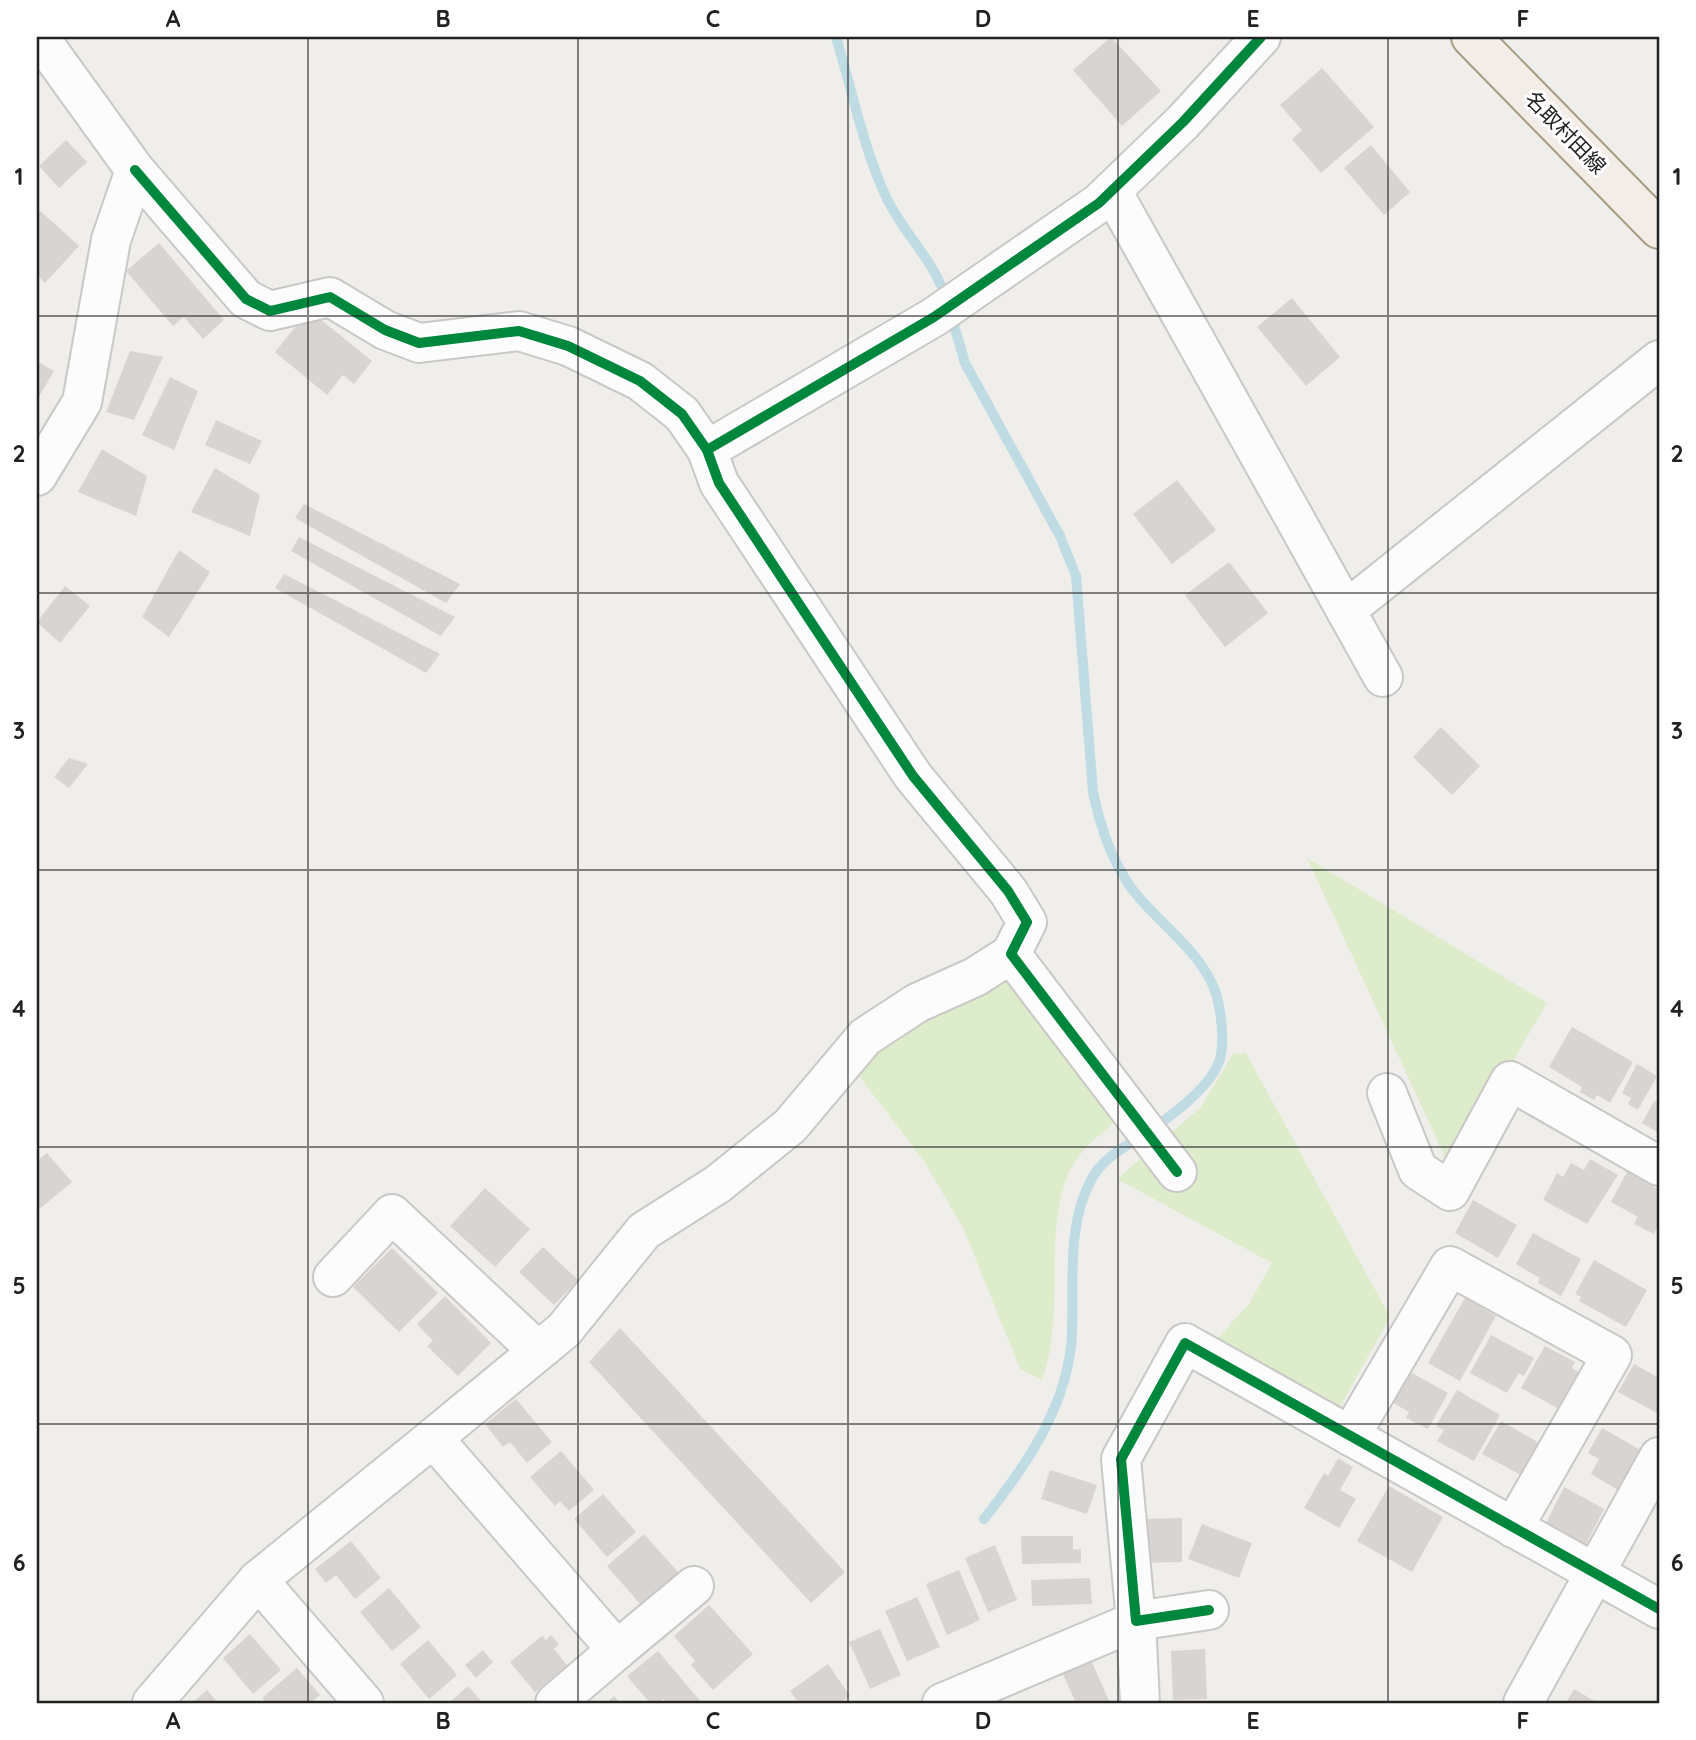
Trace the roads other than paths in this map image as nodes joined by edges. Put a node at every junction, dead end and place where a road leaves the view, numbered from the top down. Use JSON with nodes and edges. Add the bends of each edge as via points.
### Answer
{"nodes":[{"id":1,"x":39,"y":37,"type":"edge"},
{"id":2,"x":1261,"y":37,"type":"edge"},
{"id":3,"x":1471,"y":37,"type":"edge"},
{"id":4,"x":135,"y":170,"type":"junction"},
{"id":5,"x":1112,"y":191,"type":"junction"},
{"id":6,"x":1659,"y":229,"type":"edge"},
{"id":7,"x":1659,"y":360,"type":"edge"},
{"id":8,"x":707,"y":450,"type":"junction"},
{"id":9,"x":37,"y":476,"type":"edge"},
{"id":10,"x":1346,"y":610,"type":"junction"},
{"id":11,"x":1383,"y":677,"type":"dead end"},
{"id":12,"x":1011,"y":954,"type":"junction"},
{"id":13,"x":1387,"y":1093,"type":"dead end"},
{"id":14,"x":1659,"y":1166,"type":"edge"},
{"id":15,"x":1177,"y":1172,"type":"dead end"},
{"id":16,"x":333,"y":1278,"type":"dead end"},
{"id":17,"x":538,"y":1351,"type":"junction"},
{"id":18,"x":1350,"y":1436,"type":"junction"},
{"id":19,"x":433,"y":1438,"type":"junction"},
{"id":20,"x":1659,"y":1457,"type":"edge"},
{"id":21,"x":1513,"y":1528,"type":"junction"},
{"id":22,"x":1594,"y":1574,"type":"junction"},
{"id":23,"x":258,"y":1580,"type":"junction"},
{"id":24,"x":694,"y":1586,"type":"dead end"},
{"id":25,"x":1659,"y":1609,"type":"edge"},
{"id":26,"x":1209,"y":1610,"type":"dead end"},
{"id":27,"x":1136,"y":1621,"type":"junction"},
{"id":28,"x":617,"y":1650,"type":"junction"},
{"id":29,"x":152,"y":1703,"type":"edge"},
{"id":30,"x":364,"y":1703,"type":"edge"},
{"id":31,"x":555,"y":1703,"type":"edge"},
{"id":32,"x":942,"y":1703,"type":"edge"},
{"id":33,"x":1140,"y":1703,"type":"edge"},
{"id":34,"x":1523,"y":1703,"type":"edge"}],
"edges":[{"from":1,"to":4,"type":"street"},
{"from":2,"to":5,"type":"street"},
{"from":3,"to":6,"type":"main road","name":"名取村田線"},
{"from":4,"to":8,"type":"street","via":[[246,299],[270,311],[330,297],[385,330],[419,343],[519,331],[568,345],[640,381],[682,414]]},
{"from":4,"to":9,"type":"street","via":[[111,240],[82,402]]},
{"from":5,"to":8,"type":"street","via":[[934,317]]},
{"from":5,"to":10,"type":"street"},
{"from":7,"to":10,"type":"street"},
{"from":8,"to":12,"type":"street","via":[[719,483],[913,776],[1008,891],[1027,922]]},
{"from":10,"to":11,"type":"street"},
{"from":12,"to":15,"type":"street"},
{"from":12,"to":17,"type":"street","via":[[975,977],[917,1003],[865,1037],[790,1126],[718,1184],[644,1231],[564,1330]]},
{"from":13,"to":14,"type":"street","via":[[1418,1170],[1450,1191],[1510,1081]]},
{"from":16,"to":17,"type":"street","via":[[392,1214]]},
{"from":17,"to":19,"type":"street"},
{"from":18,"to":21,"type":"street"},
{"from":18,"to":21,"type":"street","via":[[1450,1266],[1612,1355]]},
{"from":18,"to":27,"type":"street","via":[[1185,1343],[1121,1459]]},
{"from":19,"to":23,"type":"street"},
{"from":19,"to":28,"type":"street"},
{"from":20,"to":22,"type":"street"},
{"from":21,"to":22,"type":"street"},
{"from":22,"to":25,"type":"street"},
{"from":22,"to":34,"type":"street"},
{"from":23,"to":29,"type":"street"},
{"from":23,"to":30,"type":"street"},
{"from":24,"to":28,"type":"street"},
{"from":26,"to":27,"type":"street"},
{"from":27,"to":32,"type":"street"},
{"from":27,"to":33,"type":"street"},
{"from":28,"to":31,"type":"street"}]}
